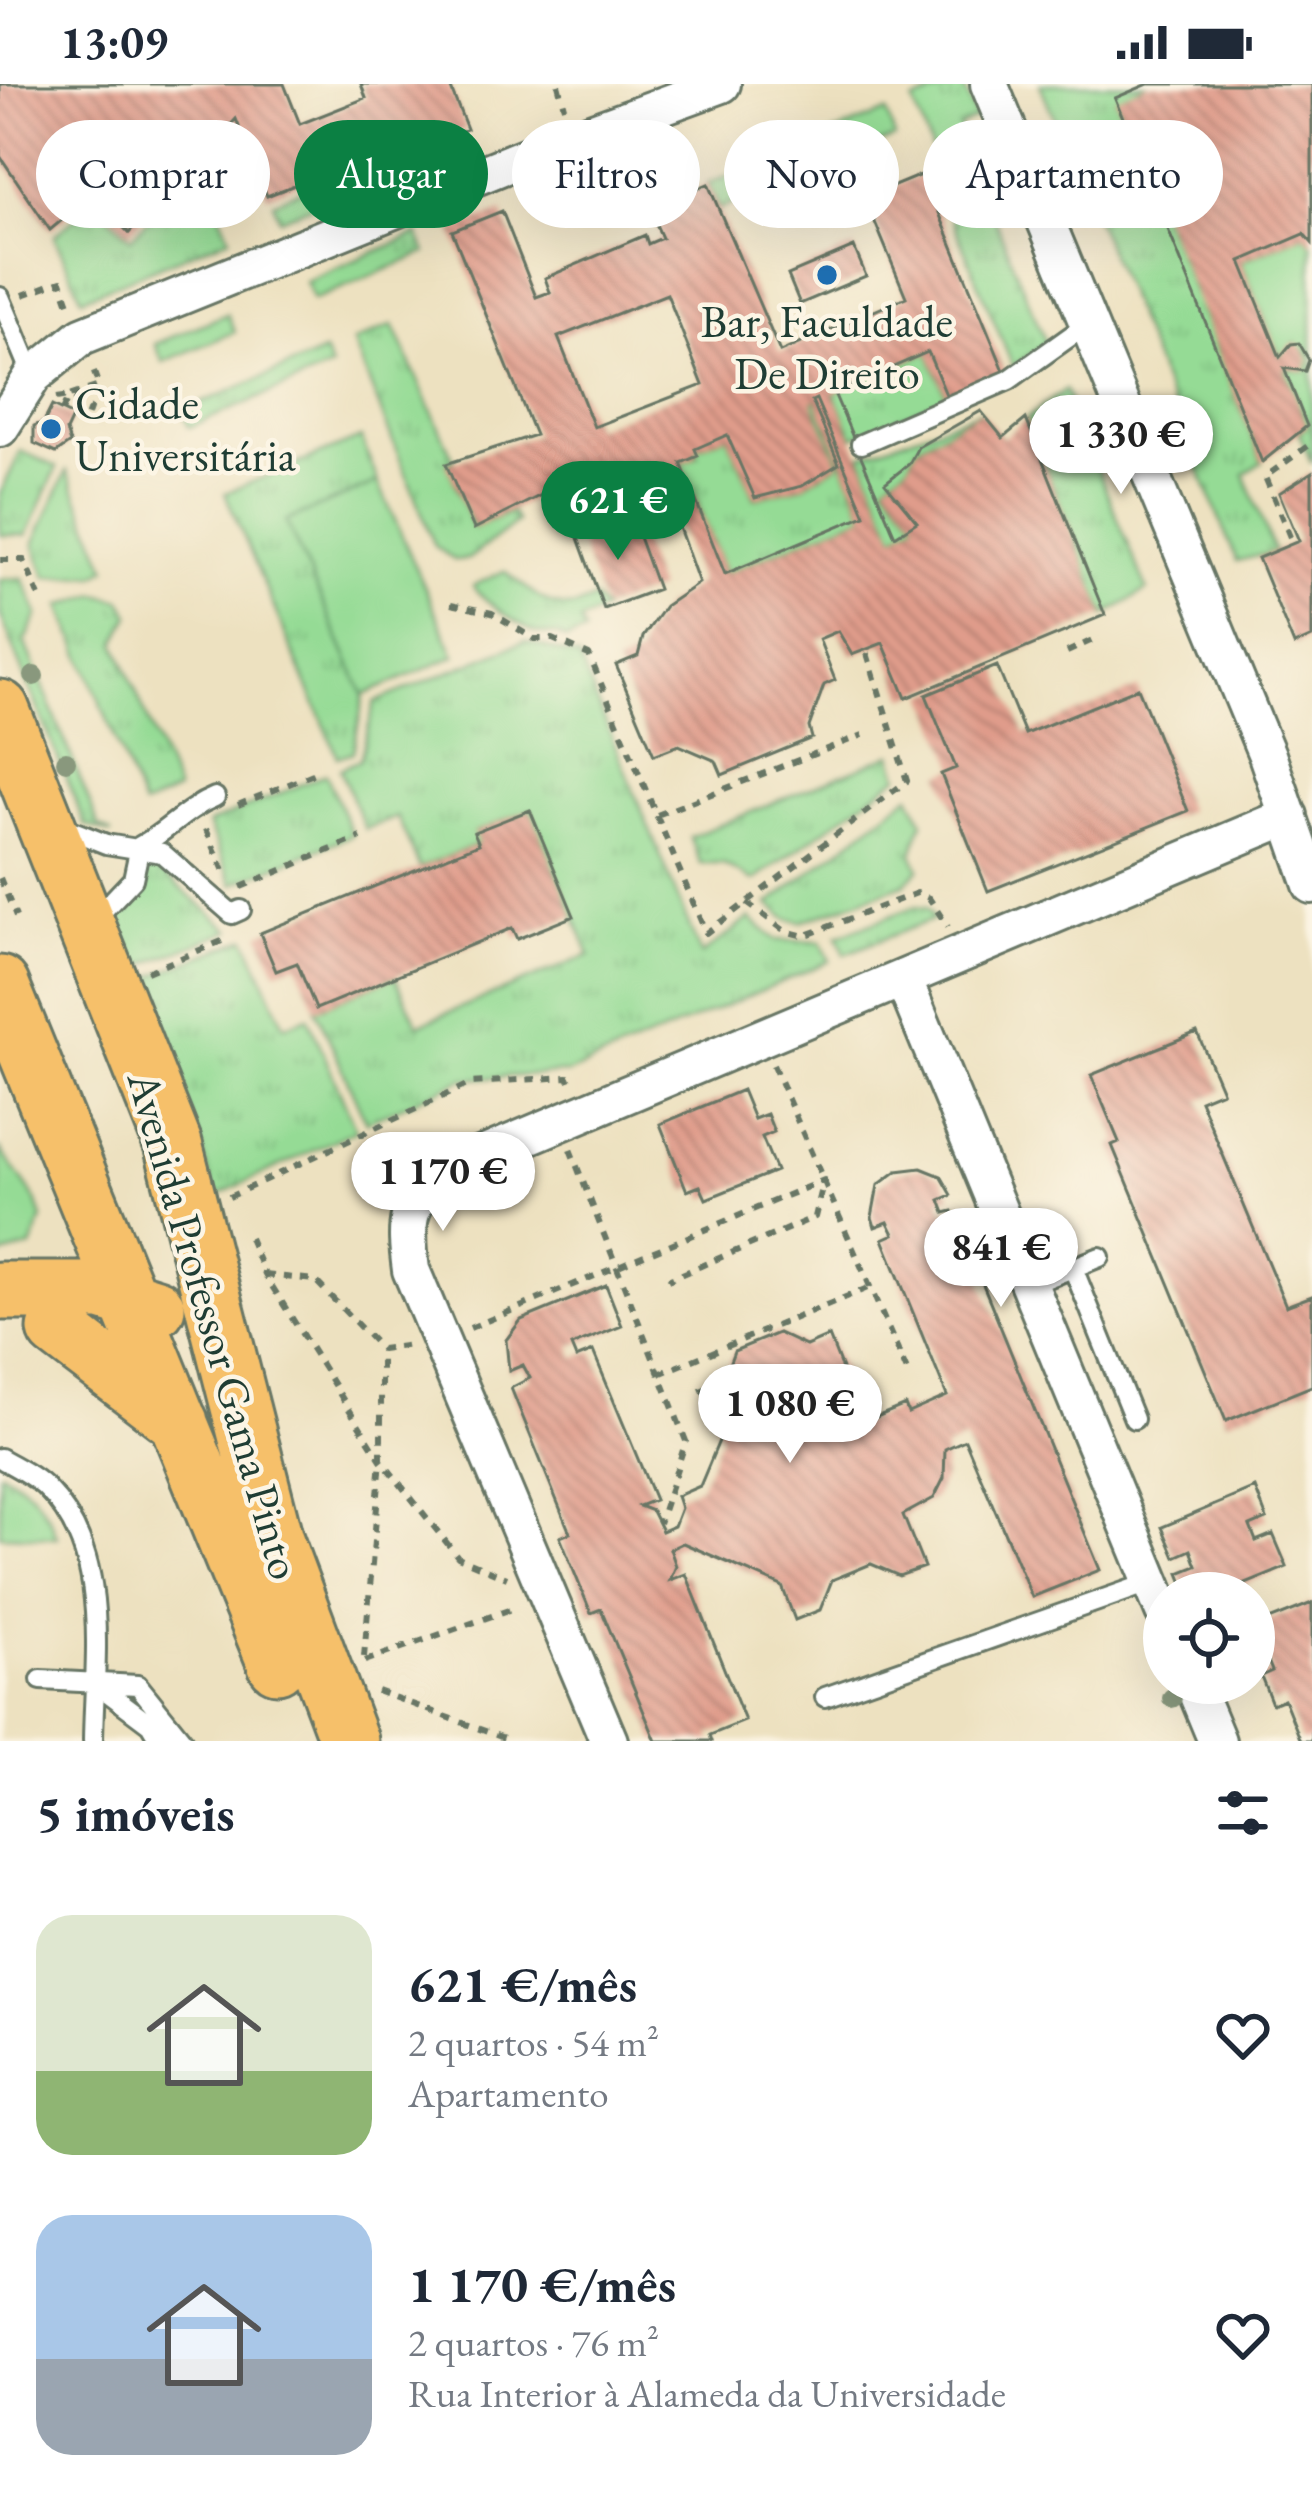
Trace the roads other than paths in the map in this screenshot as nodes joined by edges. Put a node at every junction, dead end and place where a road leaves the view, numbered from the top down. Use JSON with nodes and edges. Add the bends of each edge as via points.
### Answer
{"nodes":[{"id":1,"x":722,"y":84,"type":"edge"},
{"id":2,"x":989,"y":84,"type":"edge"},
{"id":3,"x":0,"y":297,"type":"edge"},
{"id":4,"x":1089,"y":323,"type":"junction"},
{"id":5,"x":9,"y":338,"type":"edge"},
{"id":6,"x":33,"y":376,"type":"junction"},
{"id":7,"x":0,"y":428,"type":"edge"},
{"id":8,"x":861,"y":444,"type":"dead end"},
{"id":9,"x":0,"y":709,"type":"edge"},
{"id":10,"x":218,"y":804,"type":"road end"},
{"id":11,"x":1289,"y":816,"type":"junction"},
{"id":12,"x":45,"y":820,"type":"junction"},
{"id":13,"x":140,"y":846,"type":"junction"},
{"id":14,"x":1312,"y":886,"type":"edge"},
{"id":15,"x":241,"y":910,"type":"road end"},
{"id":16,"x":88,"y":927,"type":"junction"},
{"id":17,"x":904,"y":981,"type":"junction"},
{"id":18,"x":0,"y":985,"type":"edge"},
{"id":19,"x":193,"y":1196,"type":"junction"},
{"id":20,"x":88,"y":1198,"type":"junction"},
{"id":21,"x":1100,"y":1257,"type":"dead end"},
{"id":22,"x":1072,"y":1268,"type":"junction"},
{"id":23,"x":1030,"y":1285,"type":"junction"},
{"id":24,"x":117,"y":1308,"type":"junction"},
{"id":25,"x":24,"y":1310,"type":"edge"},
{"id":26,"x":1134,"y":1419,"type":"dead end"},
{"id":27,"x":179,"y":1422,"type":"junction"},
{"id":28,"x":0,"y":1458,"type":"edge"},
{"id":29,"x":251,"y":1460,"type":"junction"},
{"id":30,"x":1148,"y":1572,"type":"edge"},
{"id":31,"x":1143,"y":1602,"type":"edge"},
{"id":32,"x":40,"y":1681,"type":"dead end"},
{"id":33,"x":94,"y":1683,"type":"junction"},
{"id":34,"x":825,"y":1697,"type":"dead end"},
{"id":35,"x":1202,"y":1704,"type":"edge"},
{"id":36,"x":93,"y":1741,"type":"edge"},
{"id":37,"x":160,"y":1741,"type":"edge"},
{"id":38,"x":183,"y":1741,"type":"edge"},
{"id":39,"x":308,"y":1741,"type":"edge"},
{"id":40,"x":349,"y":1741,"type":"edge"},
{"id":41,"x":609,"y":1741,"type":"edge"},
{"id":42,"x":1217,"y":1741,"type":"edge"}],
"edges":[{"from":1,"to":6,"type":"street","via":[[82,336]]},
{"from":2,"to":4,"type":"street"},
{"from":3,"to":5,"type":"lane"},
{"from":4,"to":8,"type":"lane","via":[[1009,380]]},
{"from":4,"to":11,"type":"street"},
{"from":5,"to":6,"type":"lane"},
{"from":6,"to":7,"type":"street"},
{"from":9,"to":12,"type":"main road","name":"Avenida Professor Gama Pinto"},
{"from":10,"to":13,"type":"lane","via":[[188,808]]},
{"from":11,"to":14,"type":"street"},
{"from":11,"to":17,"type":"street"},
{"from":12,"to":13,"type":"lane","via":[[106,844]]},
{"from":12,"to":16,"type":"main road","name":"Avenida Professor Gama Pinto"},
{"from":13,"to":15,"type":"lane","via":[[162,853],[232,914]]},
{"from":13,"to":16,"type":"lane","via":[[133,879]]},
{"from":16,"to":19,"type":"main road","name":"Avenida Professor Gama Pinto"},
{"from":17,"to":23,"type":"street"},
{"from":17,"to":41,"type":"street","via":[[440,1173],[414,1196],[405,1225],[411,1270]]},
{"from":18,"to":20,"type":"main road","name":"Avenida Professor Gama Pinto"},
{"from":19,"to":20,"type":"main road","via":[[125,1213]]},
{"from":19,"to":24,"type":"main road"},
{"from":19,"to":29,"type":"main road","name":"Avenida Professor Gama Pinto"},
{"from":20,"to":24,"type":"main road","name":"Avenida Professor Gama Pinto"},
{"from":20,"to":25,"type":"main road","via":[[69,1244]]},
{"from":21,"to":22,"type":"lane"},
{"from":22,"to":23,"type":"lane"},
{"from":22,"to":26,"type":"lane"},
{"from":23,"to":30,"type":"street"},
{"from":24,"to":25,"type":"main road"},
{"from":24,"to":27,"type":"main road","name":"Avenida Professor Gama Pinto"},
{"from":24,"to":29,"type":"main road","via":[[165,1312],[185,1328]]},
{"from":25,"to":27,"type":"main road"},
{"from":27,"to":39,"type":"main road","name":"Avenida Professor Gama Pinto"},
{"from":28,"to":33,"type":"lane","via":[[47,1489],[82,1542],[94,1595]]},
{"from":29,"to":40,"type":"main road","name":"Avenida Professor Gama Pinto","via":[[296,1608]]},
{"from":31,"to":34,"type":"lane"},
{"from":32,"to":33,"type":"lane"},
{"from":33,"to":36,"type":"lane"},
{"from":33,"to":37,"type":"lane","via":[[150,1724]]},
{"from":33,"to":38,"type":"lane","via":[[138,1685]]},
{"from":35,"to":42,"type":"street"}]}
